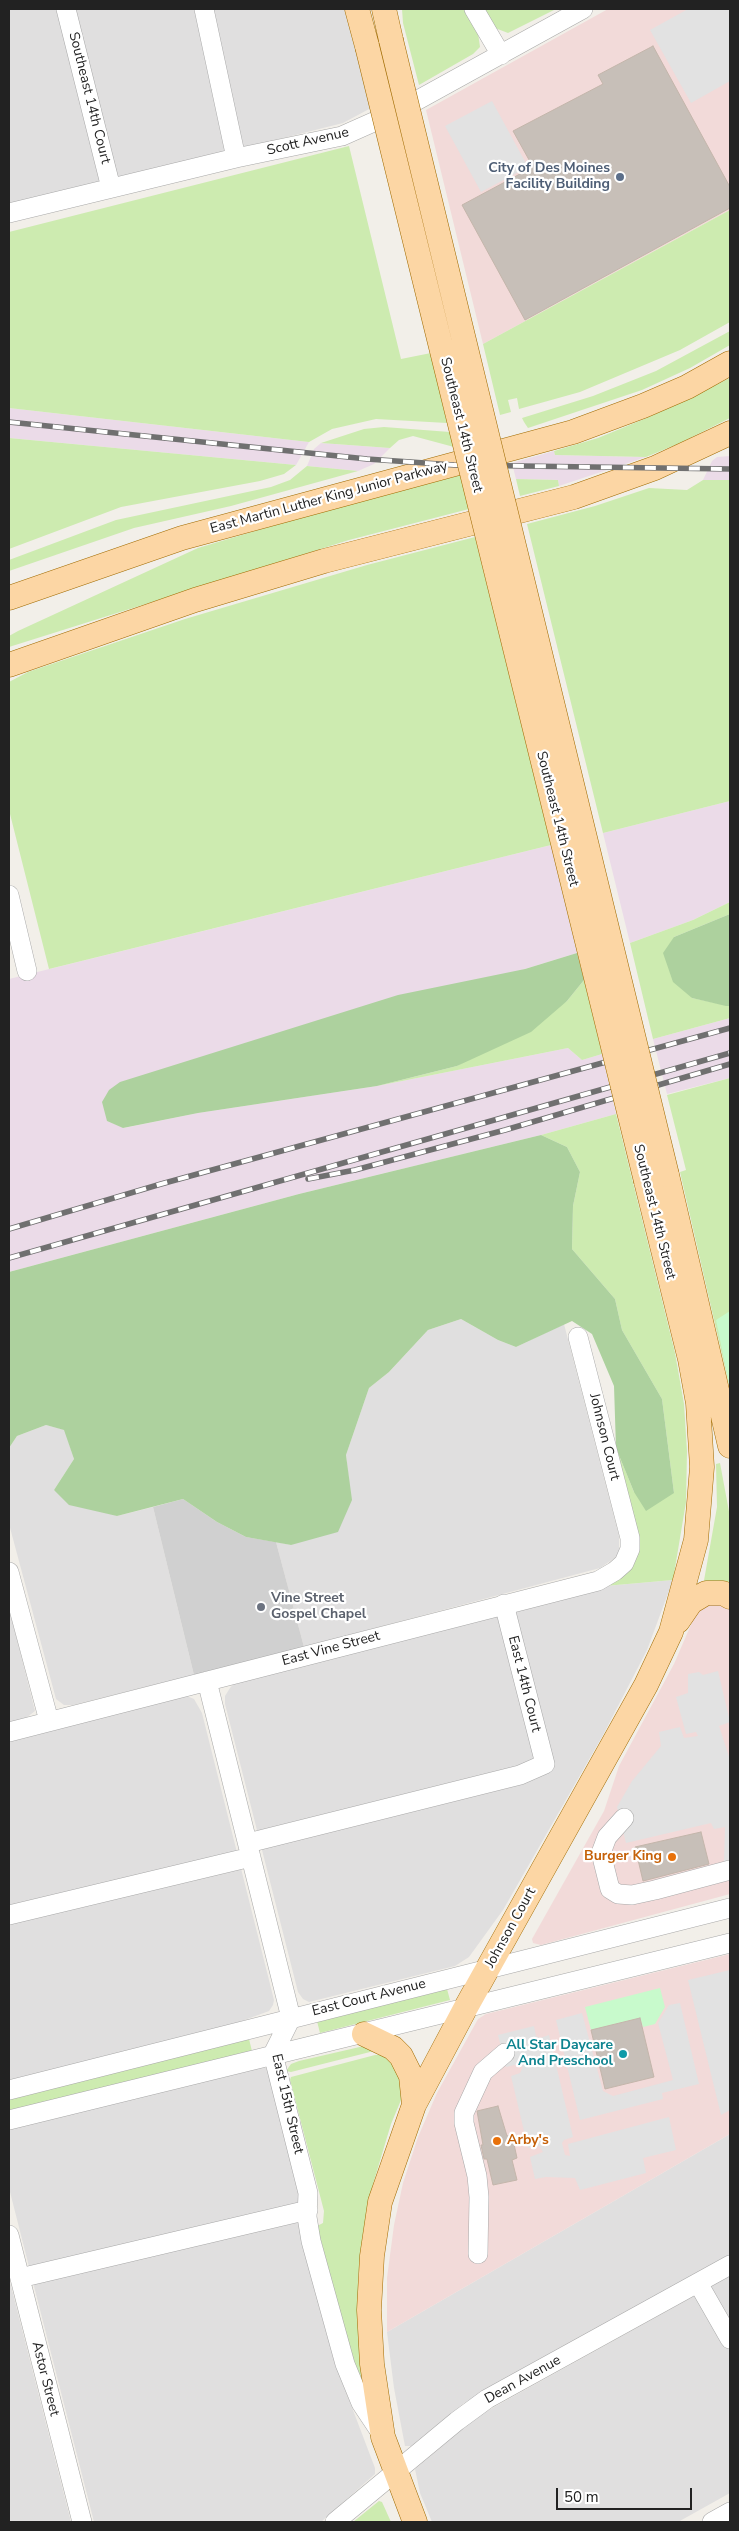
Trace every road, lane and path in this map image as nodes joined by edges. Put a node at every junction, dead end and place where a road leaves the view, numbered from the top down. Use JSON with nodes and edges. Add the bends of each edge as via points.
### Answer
{"nodes":[{"id":1,"x":66,"y":9,"type":"edge"},
{"id":2,"x":204,"y":9,"type":"edge"},
{"id":3,"x":358,"y":9,"type":"edge"},
{"id":4,"x":384,"y":9,"type":"edge"},
{"id":5,"x":474,"y":9,"type":"edge"},
{"id":6,"x":583,"y":9,"type":"edge"},
{"id":7,"x":501,"y":55,"type":"junction"},
{"id":8,"x":236,"y":158,"type":"junction"},
{"id":9,"x":111,"y":188,"type":"junction"},
{"id":10,"x":9,"y":213,"type":"edge"},
{"id":11,"x":730,"y":363,"type":"edge"},
{"id":12,"x":730,"y":434,"type":"edge"},
{"id":13,"x":9,"y":598,"type":"edge"},
{"id":14,"x":9,"y":665,"type":"edge"},
{"id":15,"x":9,"y":895,"type":"edge"},
{"id":16,"x":26,"y":971,"type":"dead end"},
{"id":17,"x":656,"y":1178,"type":"junction"},
{"id":18,"x":578,"y":1337,"type":"dead end"},
{"id":19,"x":730,"y":1446,"type":"edge"},
{"id":20,"x":630,"y":1538,"type":"joint"},
{"id":21,"x":9,"y":1572,"type":"edge"},
{"id":22,"x":730,"y":1597,"type":"edge"},
{"id":23,"x":504,"y":1604,"type":"junction"},
{"id":24,"x":671,"y":1632,"type":"junction"},
{"id":25,"x":208,"y":1681,"type":"junction"},
{"id":26,"x":49,"y":1721,"type":"junction"},
{"id":27,"x":9,"y":1732,"type":"edge"},
{"id":28,"x":624,"y":1818,"type":"dead end"},
{"id":29,"x":250,"y":1850,"type":"junction"},
{"id":30,"x":730,"y":1870,"type":"edge"},
{"id":31,"x":730,"y":1908,"type":"edge"},
{"id":32,"x":9,"y":1915,"type":"edge"},
{"id":33,"x":730,"y":1943,"type":"edge"},
{"id":34,"x":489,"y":1968,"type":"junction"},
{"id":35,"x":465,"y":2009,"type":"junction"},
{"id":36,"x":291,"y":2018,"type":"junction"},
{"id":37,"x":364,"y":2034,"type":"junction"},
{"id":38,"x":505,"y":2053,"type":"dead end"},
{"id":39,"x":273,"y":2054,"type":"junction"},
{"id":40,"x":9,"y":2090,"type":"edge"},
{"id":41,"x":414,"y":2105,"type":"junction"},
{"id":42,"x":9,"y":2120,"type":"edge"},
{"id":43,"x":308,"y":2210,"type":"junction"},
{"id":44,"x":375,"y":2234,"type":"joint"},
{"id":45,"x":9,"y":2235,"type":"edge"},
{"id":46,"x":478,"y":2254,"type":"dead end"},
{"id":47,"x":730,"y":2265,"type":"edge"},
{"id":48,"x":20,"y":2278,"type":"junction"},
{"id":49,"x":698,"y":2283,"type":"junction"},
{"id":50,"x":730,"y":2339,"type":"edge"},
{"id":51,"x":383,"y":2437,"type":"junction"},
{"id":52,"x":395,"y":2472,"type":"junction"},
{"id":53,"x":730,"y":2512,"type":"edge"},
{"id":54,"x":82,"y":2522,"type":"edge"},
{"id":55,"x":335,"y":2522,"type":"edge"},
{"id":56,"x":415,"y":2522,"type":"edge"},
{"id":57,"x":712,"y":2522,"type":"edge"}],
"edges":[{"from":1,"to":9,"type":"street","name":"Southeast 14th Court"},
{"from":2,"to":8,"type":"street"},
{"from":3,"to":17,"type":"main road","name":"Southeast 14th Street","bridge":true},
{"from":4,"to":17,"type":"main road","name":"Southeast 14th Street","bridge":true},
{"from":5,"to":7,"type":"street"},
{"from":6,"to":7,"type":"street","name":"Scott Avenue"},
{"from":7,"to":8,"type":"street","name":"Scott Avenue","via":[[368,126],[342,136]]},
{"from":8,"to":9,"type":"street","name":"Scott Avenue"},
{"from":9,"to":10,"type":"street","name":"Scott Avenue"},
{"from":11,"to":13,"type":"main road","name":"East Martin Luther King Junior Parkway","via":[[687,387],[573,432],[182,538]]},
{"from":12,"to":14,"type":"main road","via":[[655,468],[592,490],[306,566],[195,600]]},
{"from":15,"to":16,"type":"street"},
{"from":17,"to":19,"type":"main road","name":"Southeast 14th Street"},
{"from":17,"to":24,"type":"main road","name":"Southeast 14th Street","via":[[698,1404],[702,1449],[702,1494],[696,1540]]},
{"from":18,"to":20,"type":"street","name":"Johnson Court"},
{"from":20,"to":23,"type":"street","name":"East Vine Street","via":[[630,1549],[624,1563],[598,1581]]},
{"from":21,"to":26,"type":"street"},
{"from":22,"to":24,"type":"main road","via":[[723,1593],[706,1593],[698,1597]]},
{"from":23,"to":25,"type":"street","name":"East Vine Street"},
{"from":23,"to":29,"type":"street","name":"East 14th Court","via":[[545,1764],[520,1775]]},
{"from":24,"to":34,"type":"main road","name":"Johnson Court","via":[[646,1685]]},
{"from":25,"to":26,"type":"street","name":"East Vine Street"},
{"from":25,"to":29,"type":"street"},
{"from":26,"to":27,"type":"street","name":"East Vine Street"},
{"from":28,"to":30,"type":"street","via":[[607,1837],[601,1853],[608,1884],[618,1894],[655,1890]]},
{"from":29,"to":32,"type":"street"},
{"from":29,"to":36,"type":"street"},
{"from":31,"to":34,"type":"street","name":"East Court Avenue"},
{"from":33,"to":35,"type":"street"},
{"from":34,"to":35,"type":"main road","name":"Johnson Court"},
{"from":34,"to":36,"type":"street","name":"East Court Avenue"},
{"from":35,"to":37,"type":"street"},
{"from":35,"to":41,"type":"main road","name":"Johnson Court"},
{"from":36,"to":39,"type":"street","name":"East 15th Street"},
{"from":36,"to":40,"type":"street","name":"East Court Avenue"},
{"from":37,"to":39,"type":"street"},
{"from":37,"to":41,"type":"main road","via":[[393,2048],[401,2056],[411,2076]]},
{"from":38,"to":46,"type":"street","via":[[484,2072],[464,2113],[477,2176]]},
{"from":39,"to":42,"type":"street"},
{"from":39,"to":43,"type":"street","name":"East 15th Street","via":[[308,2193]]},
{"from":41,"to":44,"type":"main road","name":"Johnson Court","via":[[380,2202]]},
{"from":43,"to":48,"type":"street"},
{"from":43,"to":51,"type":"street","name":"East 15th Street","via":[[311,2240],[345,2364],[361,2403]]},
{"from":44,"to":51,"type":"main road","name":"East 15th Street","via":[[369,2310],[372,2364]]},
{"from":45,"to":48,"type":"street","name":"Astor Street"},
{"from":47,"to":49,"type":"street","name":"Dean Avenue"},
{"from":48,"to":54,"type":"street","name":"Astor Street"},
{"from":49,"to":50,"type":"street"},
{"from":49,"to":52,"type":"street","name":"Dean Avenue","via":[[487,2399]]},
{"from":51,"to":52,"type":"main road","name":"East 15th Street"},
{"from":52,"to":55,"type":"street","name":"Dean Avenue"},
{"from":52,"to":56,"type":"main road","name":"East 15th Street"},
{"from":53,"to":57,"type":"street"}]}
